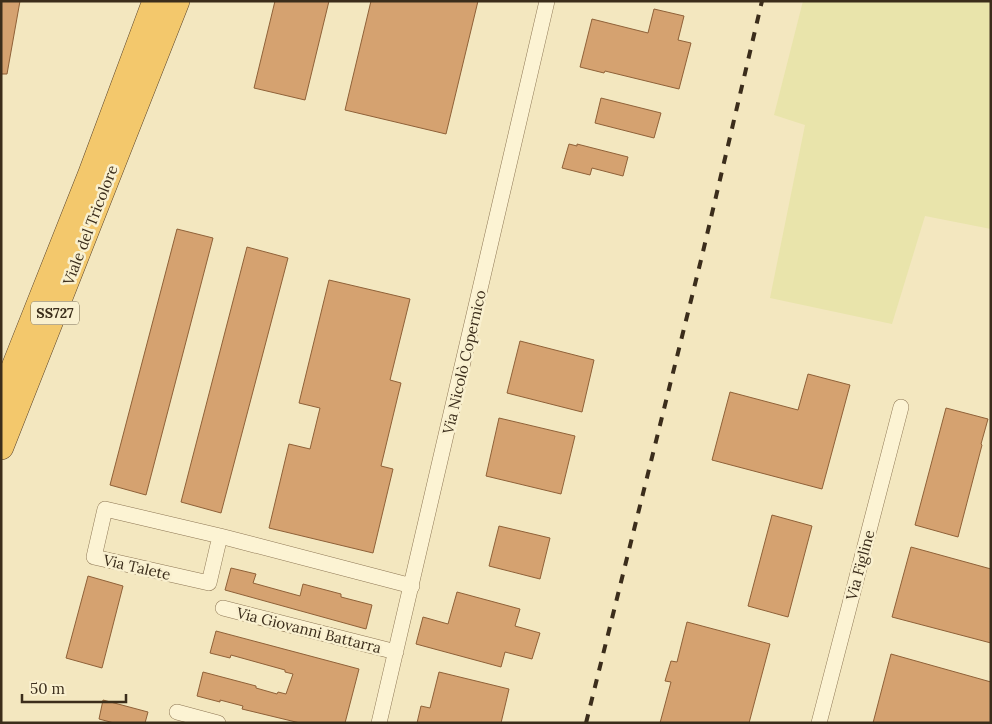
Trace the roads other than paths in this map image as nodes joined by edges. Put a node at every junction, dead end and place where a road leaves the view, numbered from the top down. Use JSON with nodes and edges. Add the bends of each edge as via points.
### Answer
{"nodes":[{"id":1,"x":155,"y":1,"type":"edge"},
{"id":2,"x":177,"y":1,"type":"edge"},
{"id":3,"x":547,"y":1,"type":"edge"},
{"id":4,"x":113,"y":138,"type":"junction"},
{"id":5,"x":100,"y":176,"type":"junction"},
{"id":6,"x":1,"y":400,"type":"edge"},
{"id":7,"x":900,"y":407,"type":"dead end"},
{"id":8,"x":1,"y":448,"type":"edge"},
{"id":9,"x":220,"y":536,"type":"junction"},
{"id":10,"x":412,"y":586,"type":"junction"},
{"id":11,"x":223,"y":608,"type":"dead end"},
{"id":12,"x":396,"y":652,"type":"junction"},
{"id":13,"x":176,"y":714,"type":"edge"},
{"id":14,"x":218,"y":723,"type":"edge"},
{"id":15,"x":379,"y":723,"type":"edge"},
{"id":16,"x":819,"y":723,"type":"edge"}],
"edges":[{"from":1,"to":4,"type":"highway","name":"Viale del Tricolore","number":"SS727"},
{"from":2,"to":4,"type":"highway","name":"Viale del Tricolore","number":"SS727"},
{"from":3,"to":10,"type":"street","name":"Via Nicolò Copernico"},
{"from":4,"to":5,"type":"highway","name":"Viale del Tricolore","number":"SS727"},
{"from":5,"to":6,"type":"highway","name":"Viale del Tricolore","number":"SS727"},
{"from":5,"to":8,"type":"highway","name":"Viale del Tricolore","number":"SS727"},
{"from":7,"to":16,"type":"street","name":"Via Figline"},
{"from":9,"to":9,"type":"street","name":"Via Talete","via":[[209,583],[94,557],[105,509]]},
{"from":9,"to":10,"type":"street","name":"Via Talete"},
{"from":10,"to":12,"type":"street","name":"Via Nicolò Copernico"},
{"from":11,"to":12,"type":"street","name":"Via Giovanni Battarra"},
{"from":12,"to":15,"type":"street","name":"Via Nicolò Copernico"},
{"from":13,"to":14,"type":"street"}]}
